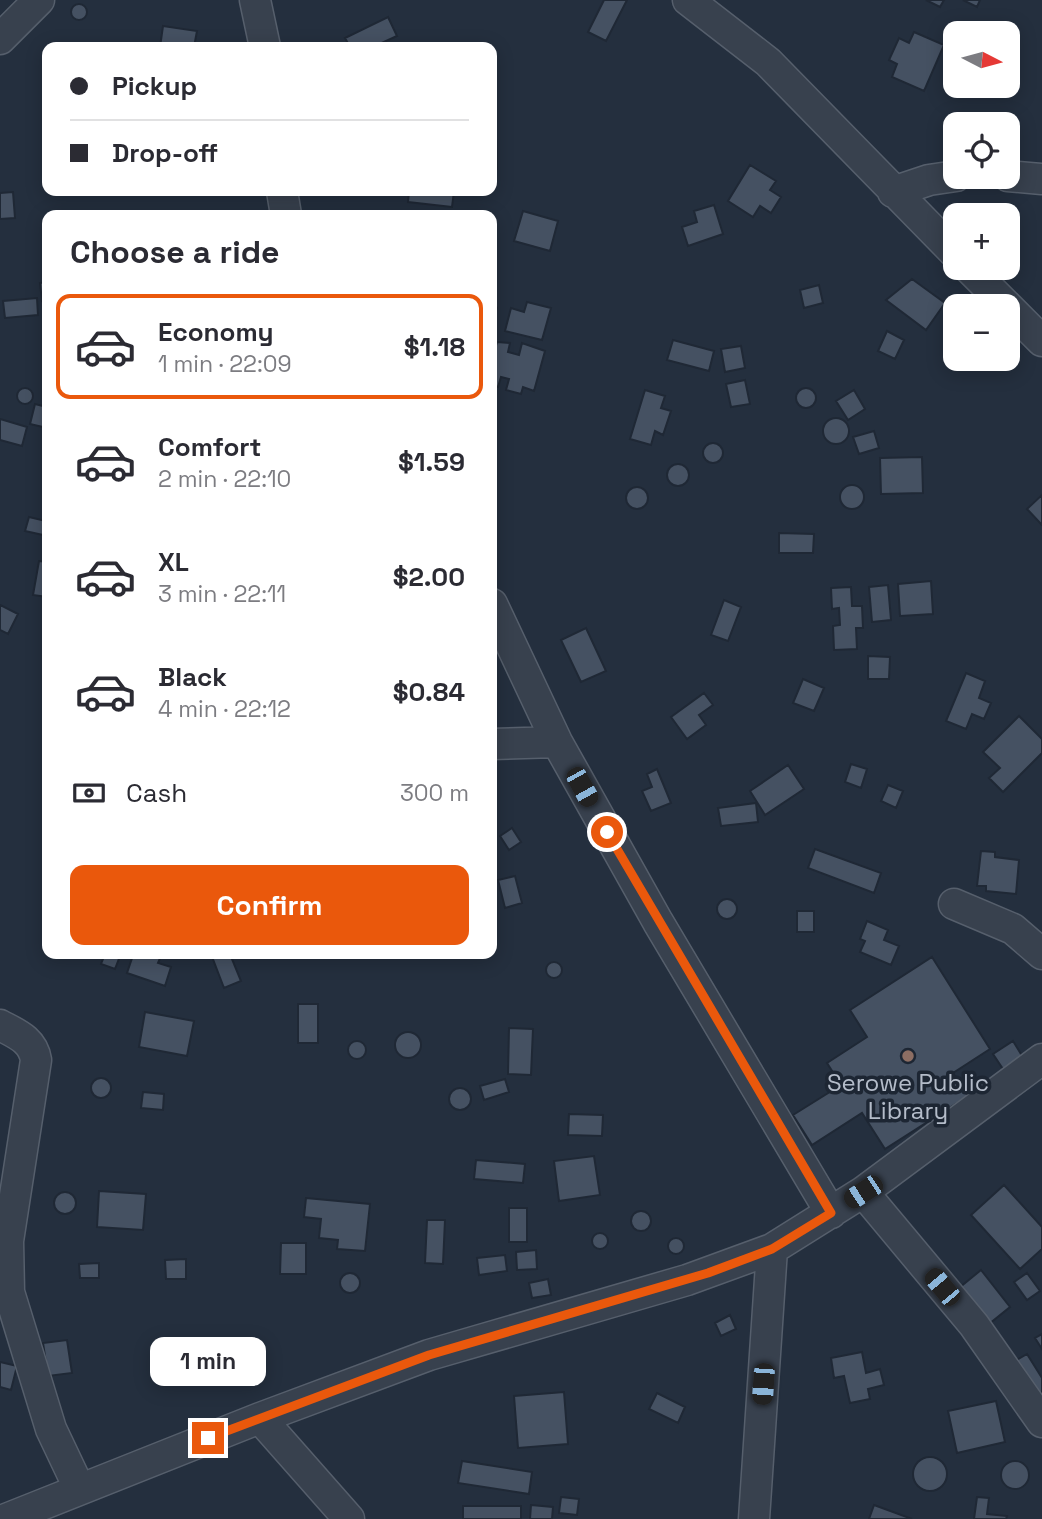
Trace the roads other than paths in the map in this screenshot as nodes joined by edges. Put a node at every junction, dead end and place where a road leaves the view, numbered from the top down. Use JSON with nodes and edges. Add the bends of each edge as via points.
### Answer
{"nodes":[{"id":1,"x":39,"y":0,"type":"edge"},
{"id":2,"x":255,"y":0,"type":"edge"},
{"id":3,"x":688,"y":0,"type":"edge"},
{"id":4,"x":0,"y":40,"type":"edge"},
{"id":5,"x":264,"y":42,"type":"edge"},
{"id":6,"x":1020,"y":177,"type":"edge"},
{"id":7,"x":943,"y":178,"type":"edge"},
{"id":8,"x":1042,"y":179,"type":"edge"},
{"id":9,"x":893,"y":192,"type":"junction"},
{"id":10,"x":943,"y":241,"type":"edge"},
{"id":11,"x":981,"y":280,"type":"edge"},
{"id":12,"x":995,"y":294,"type":"edge"},
{"id":13,"x":1020,"y":319,"type":"edge"},
{"id":14,"x":1042,"y":341,"type":"edge"},
{"id":15,"x":497,"y":615,"type":"edge"},
{"id":16,"x":557,"y":742,"type":"junction"},
{"id":17,"x":497,"y":744,"type":"edge"},
{"id":18,"x":954,"y":904,"type":"dead end"},
{"id":19,"x":1042,"y":954,"type":"edge"},
{"id":20,"x":0,"y":1025,"type":"edge"},
{"id":21,"x":1042,"y":1059,"type":"edge"},
{"id":22,"x":863,"y":1192,"type":"junction"},
{"id":23,"x":831,"y":1213,"type":"junction"},
{"id":24,"x":772,"y":1249,"type":"junction"},
{"id":25,"x":260,"y":1418,"type":"junction"},
{"id":26,"x":1042,"y":1422,"type":"edge"},
{"id":27,"x":79,"y":1488,"type":"junction"},
{"id":28,"x":6,"y":1519,"type":"edge"},
{"id":29,"x":349,"y":1519,"type":"edge"},
{"id":30,"x":754,"y":1519,"type":"edge"}],
"edges":[{"from":1,"to":4,"type":"street"},
{"from":2,"to":5,"type":"street"},
{"from":3,"to":9,"type":"street","via":[[768,62]]},
{"from":6,"to":8,"type":"street"},
{"from":7,"to":9,"type":"street"},
{"from":9,"to":10,"type":"street"},
{"from":11,"to":12,"type":"street"},
{"from":13,"to":14,"type":"street"},
{"from":15,"to":16,"type":"street"},
{"from":16,"to":17,"type":"street"},
{"from":16,"to":23,"type":"street","via":[[657,922]]},
{"from":18,"to":19,"type":"street","via":[[1013,929]]},
{"from":20,"to":27,"type":"street","via":[[27,1040],[35,1049],[36,1060],[8,1241],[9,1292],[51,1429]]},
{"from":21,"to":22,"type":"street"},
{"from":22,"to":23,"type":"street"},
{"from":22,"to":26,"type":"street","via":[[974,1325]]},
{"from":23,"to":24,"type":"street"},
{"from":24,"to":25,"type":"street","via":[[687,1280],[429,1355]]},
{"from":24,"to":30,"type":"street"},
{"from":25,"to":27,"type":"street"},
{"from":25,"to":29,"type":"street"},
{"from":27,"to":28,"type":"street"}]}
